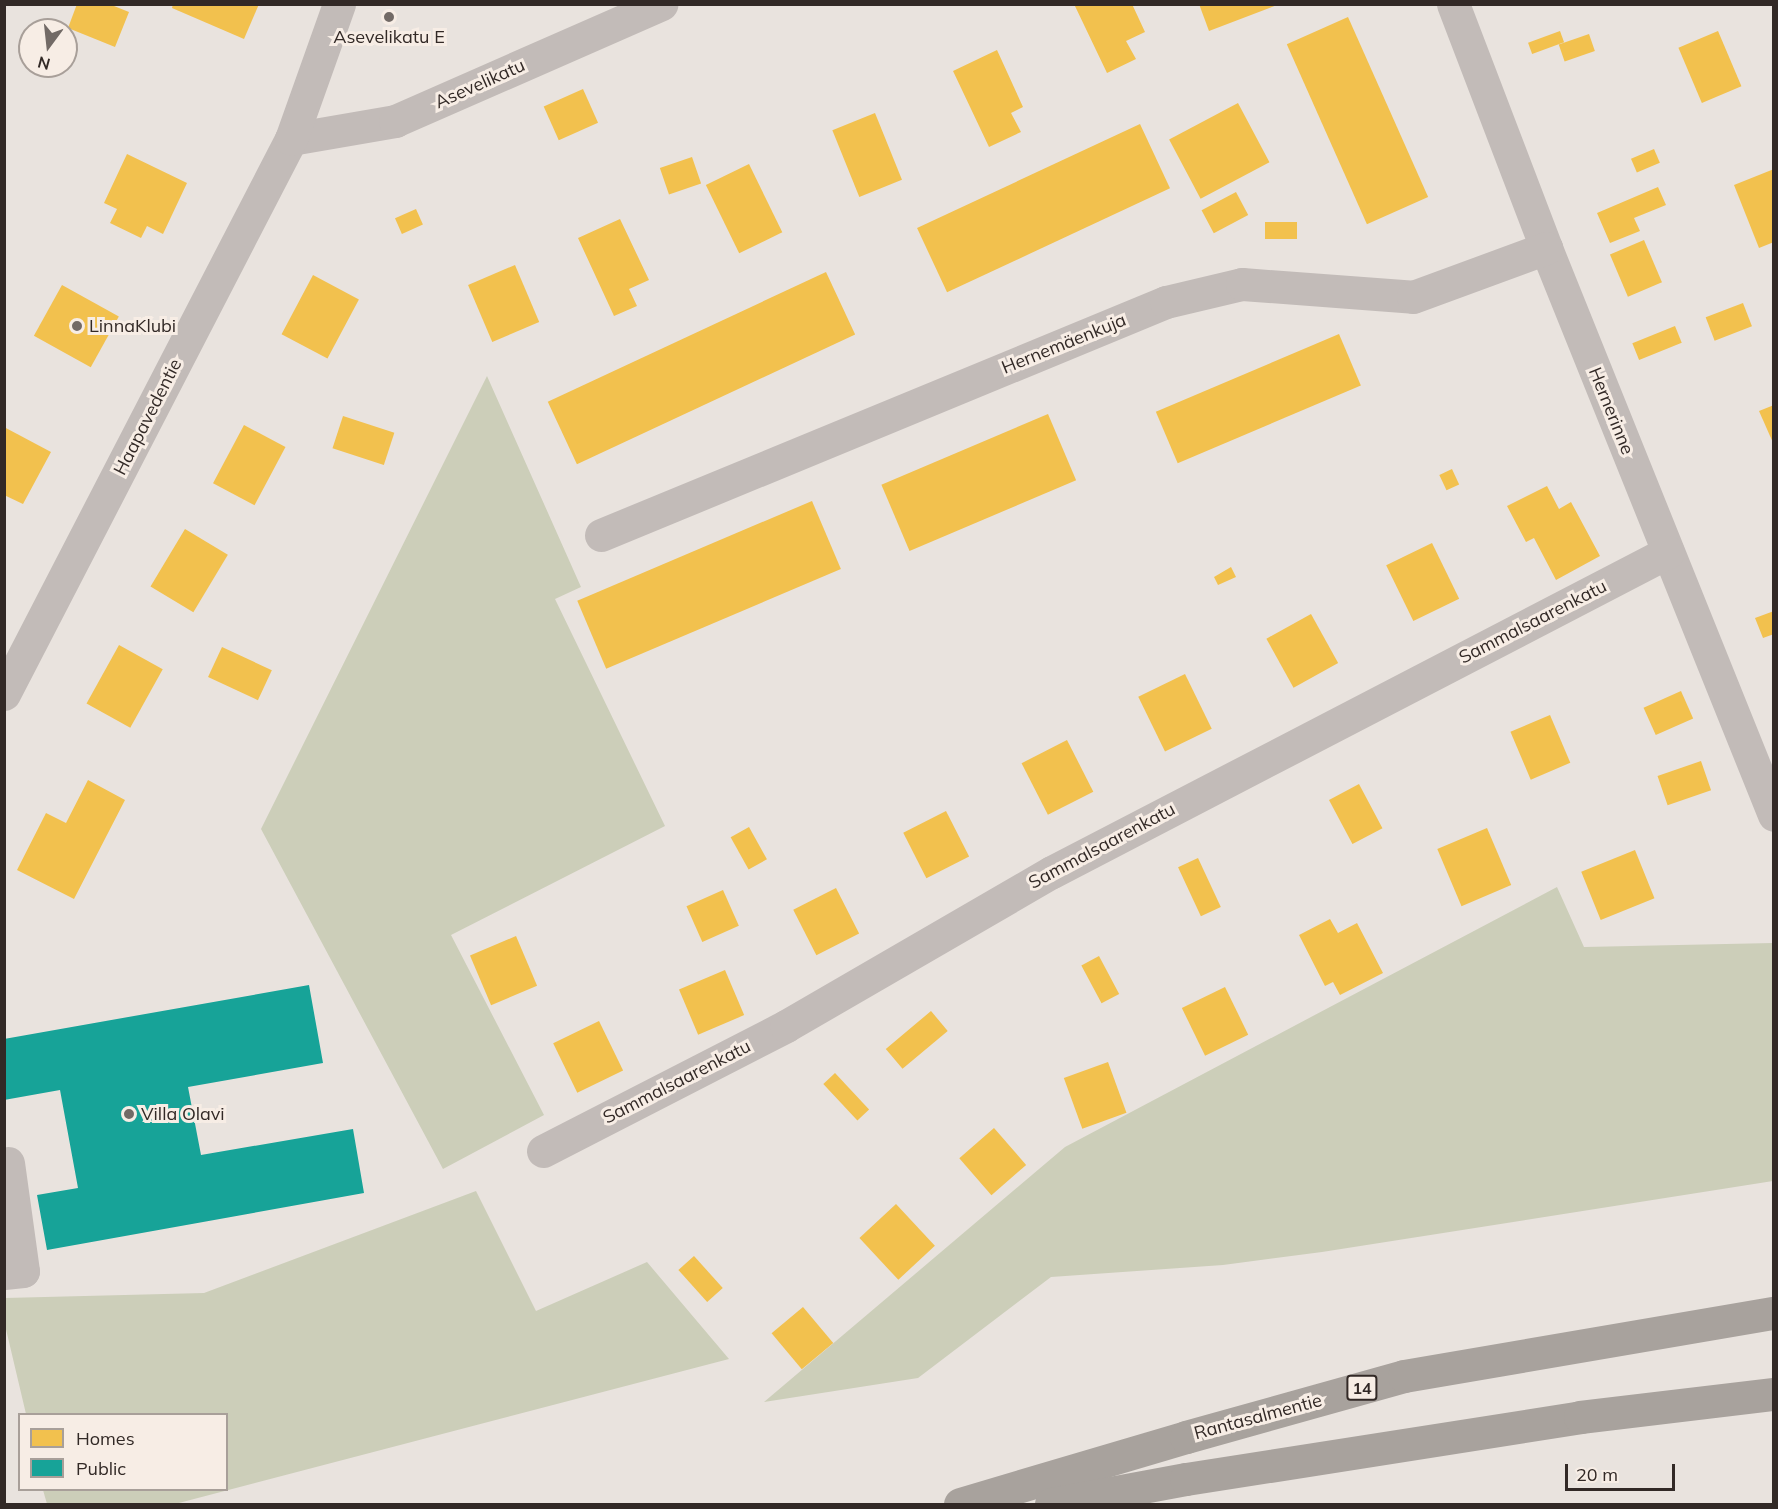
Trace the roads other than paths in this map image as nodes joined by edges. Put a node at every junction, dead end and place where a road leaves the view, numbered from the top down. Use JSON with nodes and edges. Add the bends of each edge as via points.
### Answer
{"nodes":[{"id":1,"x":339,"y":4,"type":"edge"},
{"id":2,"x":661,"y":4,"type":"edge"},
{"id":3,"x":1453,"y":4,"type":"edge"},
{"id":4,"x":291,"y":139,"type":"junction"},
{"id":5,"x":1546,"y":248,"type":"junction"},
{"id":6,"x":601,"y":535,"type":"dead end"},
{"id":7,"x":1668,"y":552,"type":"junction"},
{"id":8,"x":4,"y":694,"type":"edge"},
{"id":9,"x":1773,"y":815,"type":"edge"},
{"id":10,"x":543,"y":1151,"type":"dead end"},
{"id":11,"x":8,"y":1163,"type":"dead end"},
{"id":12,"x":4,"y":1273,"type":"edge"},
{"id":13,"x":1773,"y":1313,"type":"edge"},
{"id":14,"x":1773,"y":1373,"type":"edge"},
{"id":15,"x":1773,"y":1394,"type":"edge"},
{"id":16,"x":1580,"y":1417,"type":"junction"},
{"id":17,"x":960,"y":1504,"type":"edge"},
{"id":18,"x":1051,"y":1504,"type":"edge"}],
"edges":[{"from":1,"to":4,"type":"street","name":"Haapavedentie"},
{"from":2,"to":4,"type":"street","name":"Asevelikatu","via":[[395,121]]},
{"from":3,"to":5,"type":"street","name":"Hernerinne"},
{"from":4,"to":8,"type":"street","name":"Haapavedentie"},
{"from":5,"to":6,"type":"street","name":"Hernemäenkuja","via":[[1413,297],[1242,284],[1166,302]]},
{"from":5,"to":7,"type":"street","name":"Hernerinne"},
{"from":7,"to":9,"type":"street","name":"Hernerinne"},
{"from":7,"to":10,"type":"street","name":"Sammalsaarenkatu","via":[[1052,872],[786,1026]]},
{"from":11,"to":12,"type":"street","via":[[23,1271]]},
{"from":13,"to":17,"type":"highway","name":"Rantasalmentie","number":"14","via":[[1404,1376]]},
{"from":14,"to":16,"type":"highway","via":[[1633,1395]]},
{"from":15,"to":16,"type":"highway"},
{"from":16,"to":18,"type":"highway"}]}
